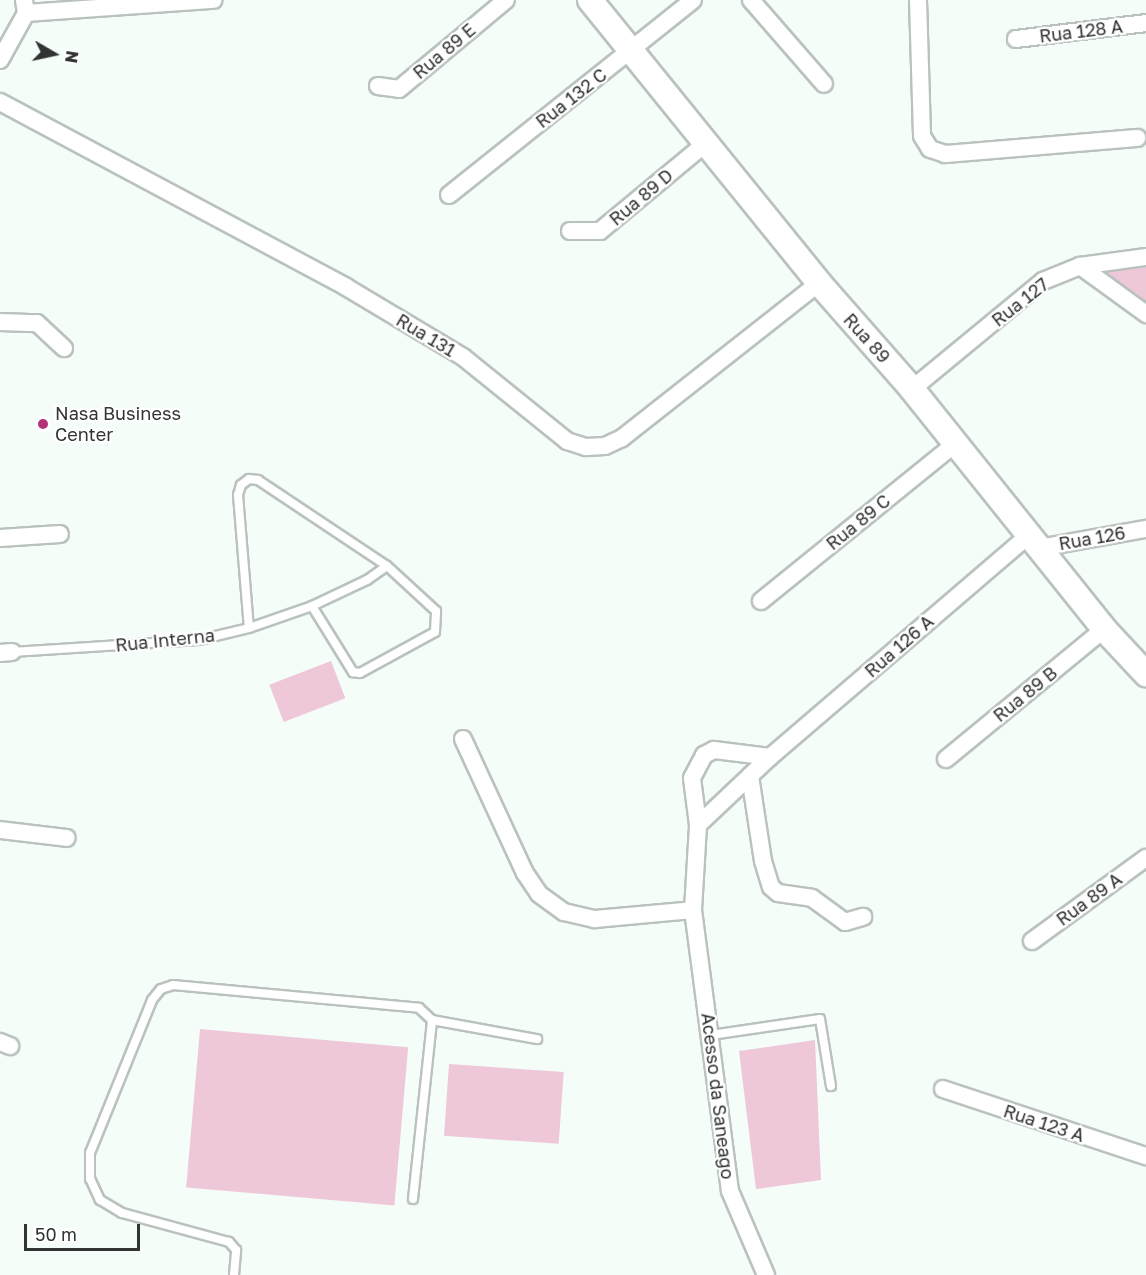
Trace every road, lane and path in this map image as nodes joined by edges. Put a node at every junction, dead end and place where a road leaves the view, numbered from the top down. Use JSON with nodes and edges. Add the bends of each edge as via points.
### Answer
{"nodes":[{"id":1,"x":214,"y":0,"type":"edge"},
{"id":2,"x":506,"y":0,"type":"edge"},
{"id":3,"x":590,"y":0,"type":"edge"},
{"id":4,"x":693,"y":0,"type":"edge"},
{"id":5,"x":751,"y":0,"type":"edge"},
{"id":6,"x":918,"y":0,"type":"edge"},
{"id":7,"x":25,"y":6,"type":"edge"},
{"id":8,"x":1146,"y":23,"type":"edge"},
{"id":9,"x":1016,"y":39,"type":"dead end"},
{"id":10,"x":632,"y":51,"type":"junction"},
{"id":11,"x":0,"y":60,"type":"edge"},
{"id":12,"x":824,"y":84,"type":"dead end"},
{"id":13,"x":378,"y":86,"type":"dead end"},
{"id":14,"x":0,"y":102,"type":"edge"},
{"id":15,"x":1137,"y":138,"type":"dead end"},
{"id":16,"x":706,"y":143,"type":"junction"},
{"id":17,"x":449,"y":195,"type":"dead end"},
{"id":18,"x":570,"y":231,"type":"dead end"},
{"id":19,"x":1146,"y":257,"type":"edge"},
{"id":20,"x":1080,"y":266,"type":"junction"},
{"id":21,"x":819,"y":283,"type":"junction"},
{"id":22,"x":1146,"y":314,"type":"edge"},
{"id":23,"x":0,"y":322,"type":"edge"},
{"id":24,"x":64,"y":348,"type":"dead end"},
{"id":25,"x":912,"y":389,"type":"junction"},
{"id":26,"x":955,"y":444,"type":"junction"},
{"id":27,"x":1146,"y":529,"type":"edge"},
{"id":28,"x":60,"y":534,"type":"dead end"},
{"id":29,"x":0,"y":538,"type":"edge"},
{"id":30,"x":1034,"y":542,"type":"junction"},
{"id":31,"x":387,"y":566,"type":"junction"},
{"id":32,"x":761,"y":601,"type":"dead end"},
{"id":33,"x":312,"y":606,"type":"junction"},
{"id":34,"x":249,"y":628,"type":"junction"},
{"id":35,"x":1104,"y":629,"type":"junction"},
{"id":36,"x":6,"y":652,"type":"edge"},
{"id":37,"x":1146,"y":674,"type":"edge"},
{"id":38,"x":464,"y":739,"type":"dead end"},
{"id":39,"x":771,"y":757,"type":"junction"},
{"id":40,"x":946,"y":759,"type":"dead end"},
{"id":41,"x":750,"y":776,"type":"junction"},
{"id":42,"x":698,"y":825,"type":"junction"},
{"id":43,"x":0,"y":830,"type":"edge"},
{"id":44,"x":66,"y":838,"type":"dead end"},
{"id":45,"x":1146,"y":858,"type":"edge"},
{"id":46,"x":693,"y":910,"type":"junction"},
{"id":47,"x":863,"y":917,"type":"dead end"},
{"id":48,"x":1032,"y":941,"type":"dead end"},
{"id":49,"x":432,"y":1020,"type":"junction"},
{"id":50,"x":711,"y":1035,"type":"junction"},
{"id":51,"x":537,"y":1039,"type":"dead end"},
{"id":52,"x":831,"y":1086,"type":"dead end"},
{"id":53,"x":943,"y":1089,"type":"dead end"},
{"id":54,"x":1146,"y":1156,"type":"edge"},
{"id":55,"x":413,"y":1199,"type":"dead end"},
{"id":56,"x":234,"y":1275,"type":"edge"},
{"id":57,"x":766,"y":1275,"type":"edge"}],
"edges":[{"from":1,"to":7,"type":"street"},
{"from":2,"to":13,"type":"street","name":"Rua 89 E","via":[[399,89]]},
{"from":3,"to":10,"type":"street","name":"Rua 89"},
{"from":4,"to":10,"type":"street","name":"Rua 132 C"},
{"from":5,"to":12,"type":"street"},
{"from":6,"to":15,"type":"street","via":[[922,136],[930,148],[945,154]]},
{"from":7,"to":11,"type":"street"},
{"from":8,"to":9,"type":"street","name":"Rua 128 A"},
{"from":10,"to":16,"type":"street","name":"Rua 89"},
{"from":10,"to":17,"type":"street","name":"Rua 132 C"},
{"from":14,"to":21,"type":"street","name":"Rua 131","via":[[346,287],[463,357],[567,441],[586,447],[605,446],[622,438]]},
{"from":16,"to":18,"type":"street","name":"Rua 89 D","via":[[600,231]]},
{"from":16,"to":21,"type":"street","name":"Rua 89"},
{"from":19,"to":20,"type":"street","name":"Rua 127"},
{"from":20,"to":22,"type":"street"},
{"from":20,"to":25,"type":"street","name":"Rua 127","via":[[1043,281]]},
{"from":21,"to":25,"type":"street","name":"Rua 89"},
{"from":23,"to":24,"type":"street","via":[[37,322]]},
{"from":25,"to":26,"type":"street","name":"Rua 89"},
{"from":26,"to":30,"type":"street","name":"Rua 89"},
{"from":26,"to":32,"type":"street","name":"Rua 89 C"},
{"from":27,"to":30,"type":"street","name":"Rua 126"},
{"from":28,"to":29,"type":"street"},
{"from":30,"to":35,"type":"street","name":"Rua 89"},
{"from":30,"to":39,"type":"street","name":"Rua 126 A"},
{"from":31,"to":33,"type":"lane","name":"Rua Interna"},
{"from":31,"to":33,"type":"lane","via":[[436,611],[435,632],[360,673],[353,672]]},
{"from":31,"to":34,"type":"lane","via":[[258,480],[249,479],[241,485],[238,495]]},
{"from":33,"to":34,"type":"lane","name":"Rua Interna"},
{"from":34,"to":36,"type":"lane","name":"Rua Interna","via":[[199,640]]},
{"from":35,"to":37,"type":"street","name":"Rua 89"},
{"from":35,"to":40,"type":"street","name":"Rua 89 B"},
{"from":38,"to":46,"type":"street","via":[[538,894],[564,912],[595,919]]},
{"from":39,"to":41,"type":"street"},
{"from":39,"to":42,"type":"street","name":"Acesso da Saneago","via":[[714,750],[704,755],[692,778]]},
{"from":41,"to":42,"type":"street"},
{"from":41,"to":47,"type":"street","via":[[763,861],[771,887],[778,893],[812,898],[845,922]]},
{"from":42,"to":46,"type":"street","name":"Acesso da Saneago"},
{"from":43,"to":44,"type":"street"},
{"from":45,"to":48,"type":"street","name":"Rua 89 A"},
{"from":46,"to":50,"type":"street","name":"Acesso da Saneago"},
{"from":49,"to":51,"type":"lane"},
{"from":49,"to":55,"type":"lane"},
{"from":49,"to":56,"type":"lane","via":[[419,1008],[173,985],[161,989],[152,1000],[90,1153],[90,1179],[100,1200],[122,1213],[229,1242],[236,1250]]},
{"from":50,"to":52,"type":"lane","via":[[820,1019]]},
{"from":50,"to":57,"type":"street","name":"Acesso da Saneago","via":[[730,1191]]},
{"from":53,"to":54,"type":"street","name":"Rua 123 A"}]}
